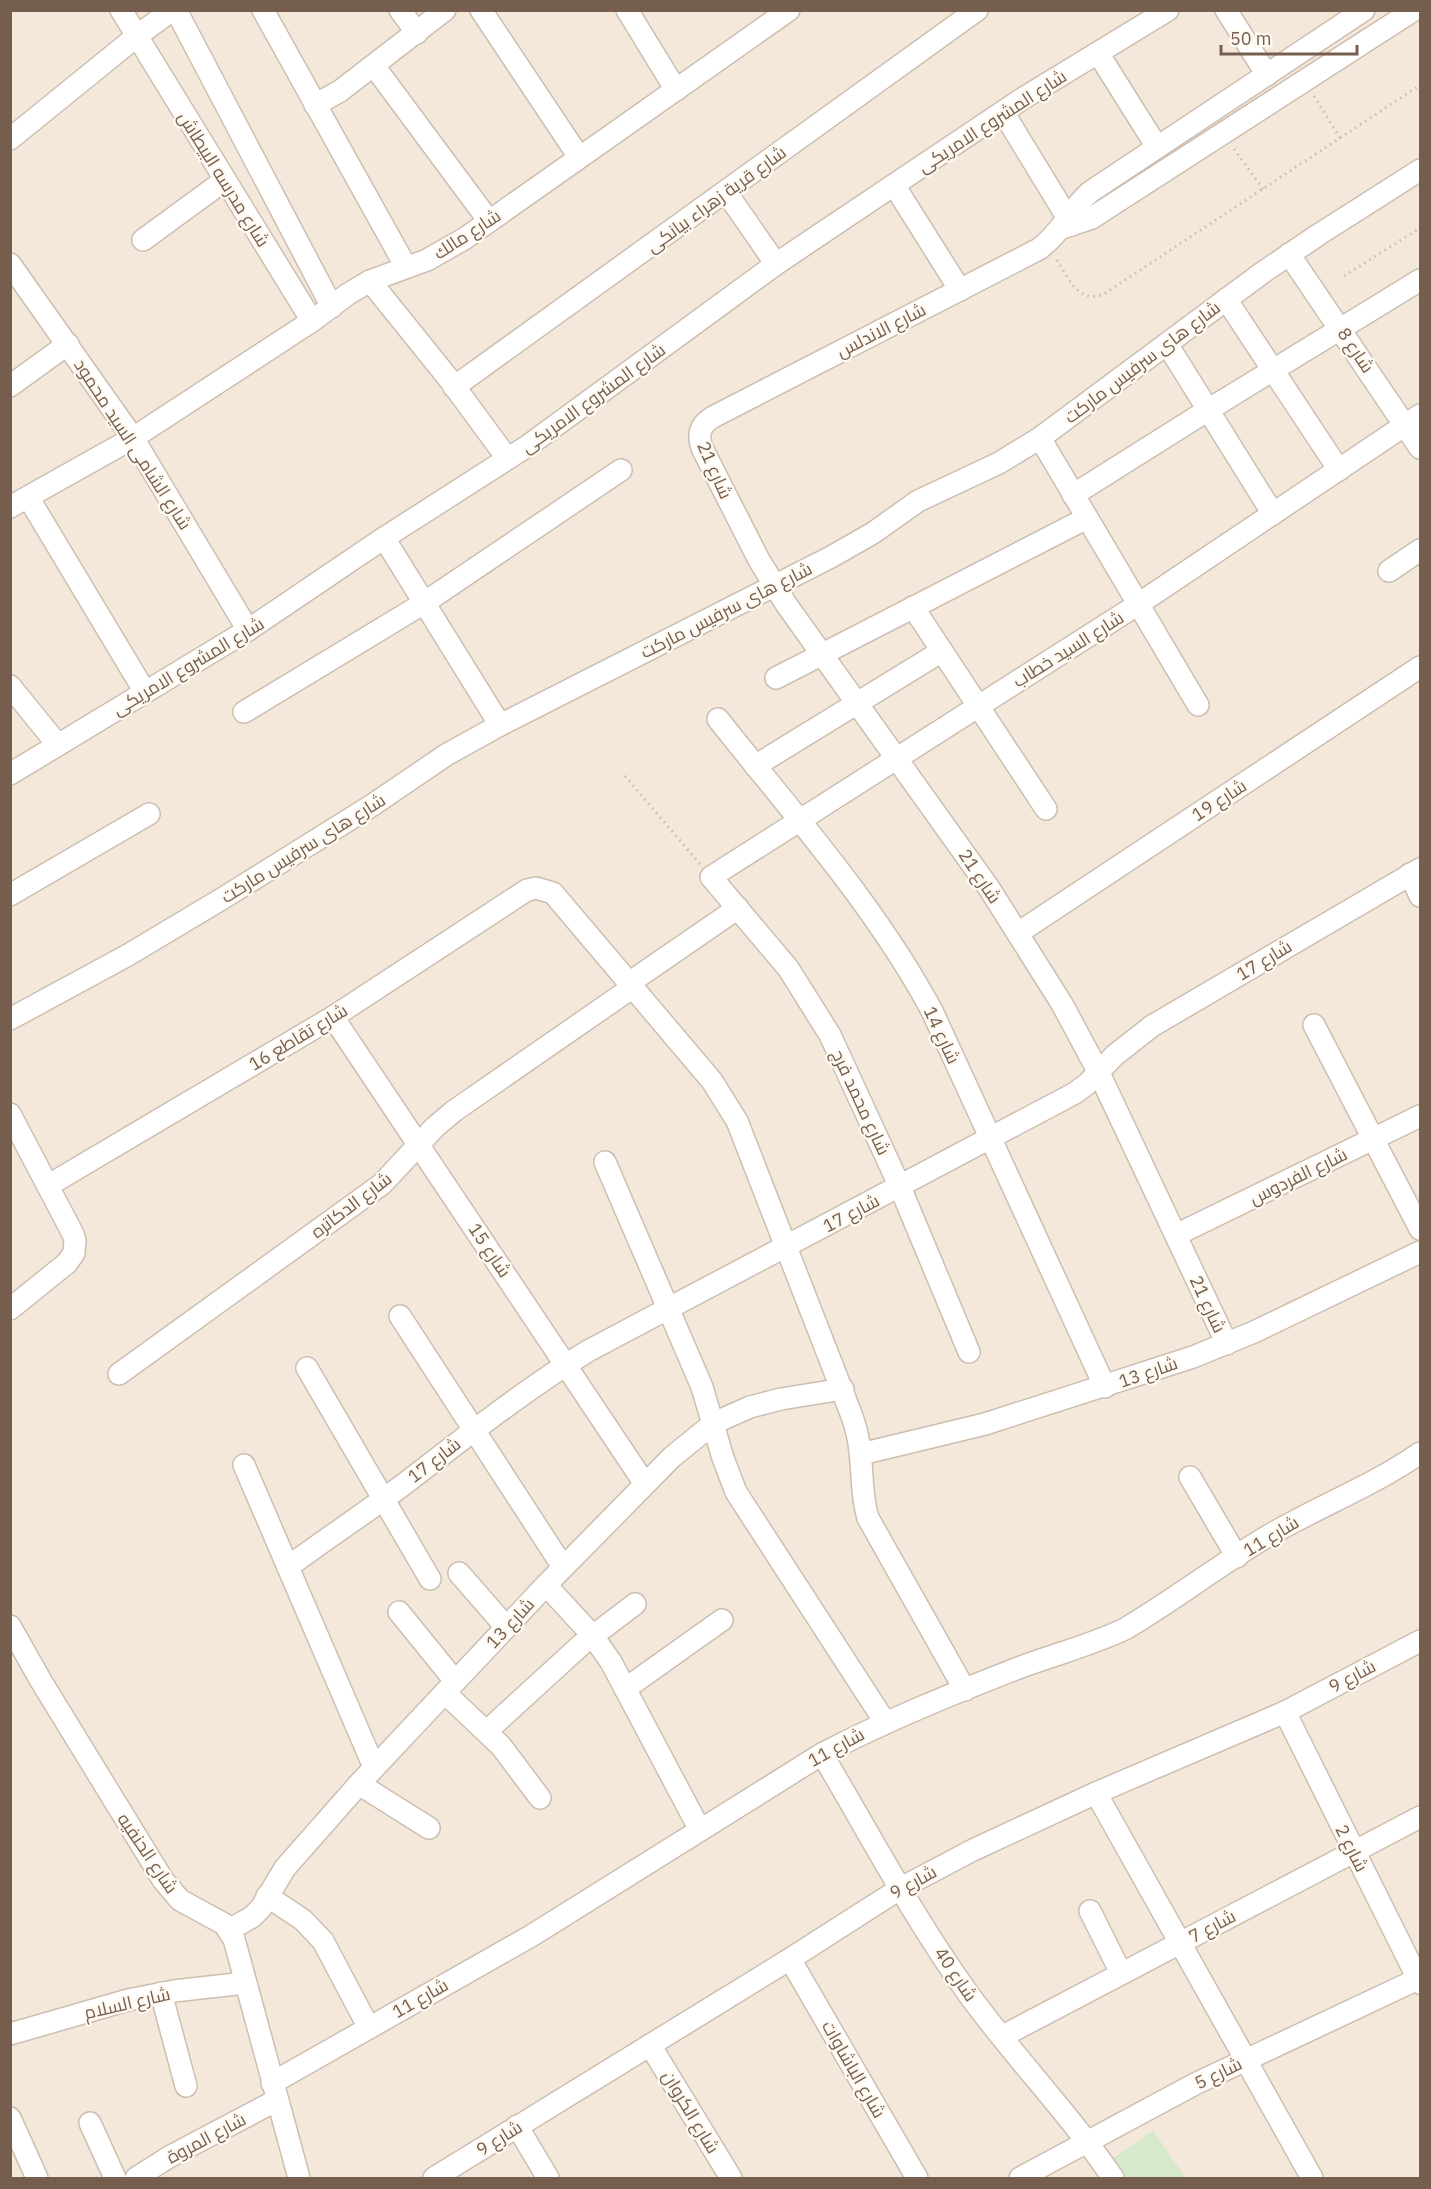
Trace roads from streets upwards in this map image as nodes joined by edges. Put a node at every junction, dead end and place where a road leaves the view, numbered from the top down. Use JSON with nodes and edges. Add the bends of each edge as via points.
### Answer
{"nodes":[{"id":1,"x":121,"y":10,"type":"edge"},
{"id":2,"x":174,"y":10,"type":"edge"},
{"id":3,"x":263,"y":10,"type":"edge"},
{"id":4,"x":400,"y":10,"type":"edge"},
{"id":5,"x":445,"y":10,"type":"edge"},
{"id":6,"x":481,"y":10,"type":"edge"},
{"id":7,"x":627,"y":10,"type":"edge"},
{"id":8,"x":789,"y":10,"type":"edge"},
{"id":9,"x":977,"y":10,"type":"edge"},
{"id":10,"x":1168,"y":10,"type":"edge"},
{"id":11,"x":1226,"y":10,"type":"edge"},
{"id":12,"x":1364,"y":10,"type":"edge"},
{"id":13,"x":1414,"y":10,"type":"edge"},
{"id":14,"x":417,"y":33,"type":"junction"},
{"id":15,"x":137,"y":36,"type":"junction"},
{"id":16,"x":1098,"y":53,"type":"junction"},
{"id":17,"x":374,"y":66,"type":"junction"},
{"id":18,"x":1267,"y":75,"type":"junction"},
{"id":19,"x":676,"y":90,"type":"junction"},
{"id":20,"x":1281,"y":97,"type":"junction"},
{"id":21,"x":315,"y":105,"type":"junction"},
{"id":22,"x":1003,"y":111,"type":"junction"},
{"id":23,"x":10,"y":139,"type":"edge"},
{"id":24,"x":1157,"y":147,"type":"junction"},
{"id":25,"x":579,"y":157,"type":"junction"},
{"id":26,"x":1124,"y":169,"type":"junction"},
{"id":27,"x":1420,"y":170,"type":"edge"},
{"id":28,"x":225,"y":180,"type":"junction"},
{"id":29,"x":894,"y":185,"type":"junction"},
{"id":30,"x":1137,"y":188,"type":"junction"},
{"id":31,"x":726,"y":192,"type":"junction"},
{"id":32,"x":489,"y":221,"type":"junction"},
{"id":33,"x":1067,"y":224,"type":"junction"},
{"id":34,"x":143,"y":240,"type":"dead end"},
{"id":35,"x":1290,"y":254,"type":"junction"},
{"id":36,"x":10,"y":264,"type":"edge"},
{"id":37,"x":776,"y":264,"type":"junction"},
{"id":38,"x":406,"y":267,"type":"junction"},
{"id":39,"x":1420,"y":280,"type":"edge"},
{"id":40,"x":370,"y":281,"type":"junction"},
{"id":41,"x":960,"y":290,"type":"junction"},
{"id":42,"x":1226,"y":299,"type":"junction"},
{"id":43,"x":332,"y":307,"type":"junction"},
{"id":44,"x":312,"y":321,"type":"junction"},
{"id":45,"x":1341,"y":328,"type":"junction"},
{"id":46,"x":68,"y":344,"type":"junction"},
{"id":47,"x":1167,"y":344,"type":"junction"},
{"id":48,"x":1272,"y":370,"type":"junction"},
{"id":49,"x":10,"y":387,"type":"edge"},
{"id":50,"x":454,"y":387,"type":"junction"},
{"id":51,"x":1208,"y":410,"type":"junction"},
{"id":52,"x":1414,"y":420,"type":"edge"},
{"id":53,"x":700,"y":430,"type":"joint"},
{"id":54,"x":133,"y":438,"type":"junction"},
{"id":55,"x":1040,"y":438,"type":"junction"},
{"id":56,"x":1420,"y":448,"type":"edge"},
{"id":57,"x":507,"y":458,"type":"junction"},
{"id":58,"x":621,"y":470,"type":"dead end"},
{"id":59,"x":1339,"y":470,"type":"junction"},
{"id":60,"x":1073,"y":495,"type":"junction"},
{"id":61,"x":19,"y":502,"type":"edge"},
{"id":62,"x":1273,"y":514,"type":"junction"},
{"id":63,"x":1087,"y":518,"type":"junction"},
{"id":64,"x":384,"y":538,"type":"junction"},
{"id":65,"x":1420,"y":550,"type":"edge"},
{"id":66,"x":1389,"y":571,"type":"dead end"},
{"id":67,"x":774,"y":586,"type":"junction"},
{"id":68,"x":424,"y":603,"type":"junction"},
{"id":69,"x":1137,"y":605,"type":"junction"},
{"id":70,"x":913,"y":607,"type":"junction"},
{"id":71,"x":248,"y":630,"type":"junction"},
{"id":72,"x":942,"y":651,"type":"junction"},
{"id":73,"x":821,"y":654,"type":"junction"},
{"id":74,"x":1420,"y":668,"type":"edge"},
{"id":75,"x":776,"y":678,"type":"dead end"},
{"id":76,"x":10,"y":686,"type":"edge"},
{"id":77,"x":145,"y":692,"type":"junction"},
{"id":78,"x":856,"y":704,"type":"junction"},
{"id":79,"x":1198,"y":705,"type":"dead end"},
{"id":80,"x":978,"y":706,"type":"junction"},
{"id":81,"x":244,"y":712,"type":"dead end"},
{"id":82,"x":718,"y":719,"type":"dead end"},
{"id":83,"x":500,"y":725,"type":"junction"},
{"id":84,"x":58,"y":745,"type":"junction"},
{"id":85,"x":895,"y":759,"type":"junction"},
{"id":86,"x":755,"y":766,"type":"junction"},
{"id":87,"x":13,"y":768,"type":"edge"},
{"id":88,"x":1046,"y":809,"type":"dead end"},
{"id":89,"x":149,"y":814,"type":"dead end"},
{"id":90,"x":798,"y":820,"type":"junction"},
{"id":91,"x":1415,"y":872,"type":"edge"},
{"id":92,"x":711,"y":877,"type":"joint"},
{"id":93,"x":10,"y":895,"type":"edge"},
{"id":94,"x":1420,"y":896,"type":"edge"},
{"id":95,"x":738,"y":908,"type":"junction"},
{"id":96,"x":1018,"y":933,"type":"junction"},
{"id":97,"x":631,"y":985,"type":"junction"},
{"id":98,"x":333,"y":1017,"type":"junction"},
{"id":99,"x":10,"y":1019,"type":"edge"},
{"id":100,"x":1314,"y":1025,"type":"dead end"},
{"id":101,"x":1099,"y":1072,"type":"junction"},
{"id":102,"x":10,"y":1114,"type":"edge"},
{"id":103,"x":1420,"y":1116,"type":"edge"},
{"id":104,"x":990,"y":1138,"type":"junction"},
{"id":105,"x":1373,"y":1139,"type":"junction"},
{"id":106,"x":419,"y":1145,"type":"junction"},
{"id":107,"x":605,"y":1162,"type":"dead end"},
{"id":108,"x":49,"y":1185,"type":"junction"},
{"id":109,"x":900,"y":1187,"type":"junction"},
{"id":110,"x":1420,"y":1229,"type":"edge"},
{"id":111,"x":1176,"y":1235,"type":"junction"},
{"id":112,"x":786,"y":1247,"type":"junction"},
{"id":113,"x":1420,"y":1252,"type":"edge"},
{"id":114,"x":667,"y":1308,"type":"junction"},
{"id":115,"x":10,"y":1309,"type":"edge"},
{"id":116,"x":400,"y":1316,"type":"dead end"},
{"id":117,"x":1227,"y":1344,"type":"junction"},
{"id":118,"x":969,"y":1352,"type":"dead end"},
{"id":119,"x":566,"y":1365,"type":"junction"},
{"id":120,"x":307,"y":1368,"type":"dead end"},
{"id":121,"x":119,"y":1374,"type":"dead end"},
{"id":122,"x":1105,"y":1387,"type":"junction"},
{"id":123,"x":843,"y":1389,"type":"junction"},
{"id":124,"x":714,"y":1423,"type":"junction"},
{"id":125,"x":474,"y":1429,"type":"junction"},
{"id":126,"x":1420,"y":1453,"type":"edge"},
{"id":127,"x":861,"y":1454,"type":"junction"},
{"id":128,"x":244,"y":1465,"type":"dead end"},
{"id":129,"x":1190,"y":1477,"type":"dead end"},
{"id":130,"x":645,"y":1484,"type":"junction"},
{"id":131,"x":383,"y":1499,"type":"junction"},
{"id":132,"x":1237,"y":1557,"type":"junction"},
{"id":133,"x":288,"y":1567,"type":"junction"},
{"id":134,"x":563,"y":1567,"type":"junction"},
{"id":135,"x":459,"y":1573,"type":"dead end"},
{"id":136,"x":430,"y":1579,"type":"dead end"},
{"id":137,"x":546,"y":1585,"type":"junction"},
{"id":138,"x":635,"y":1604,"type":"dead end"},
{"id":139,"x":399,"y":1612,"type":"dead end"},
{"id":140,"x":722,"y":1620,"type":"dead end"},
{"id":141,"x":10,"y":1626,"type":"edge"},
{"id":142,"x":506,"y":1627,"type":"junction"},
{"id":143,"x":592,"y":1635,"type":"junction"},
{"id":144,"x":1418,"y":1648,"type":"edge"},
{"id":145,"x":450,"y":1687,"type":"junction"},
{"id":146,"x":625,"y":1689,"type":"junction"},
{"id":147,"x":965,"y":1690,"type":"junction"},
{"id":148,"x":1285,"y":1712,"type":"junction"},
{"id":149,"x":885,"y":1722,"type":"junction"},
{"id":150,"x":487,"y":1731,"type":"junction"},
{"id":151,"x":822,"y":1754,"type":"junction"},
{"id":152,"x":374,"y":1767,"type":"junction"},
{"id":153,"x":358,"y":1784,"type":"junction"},
{"id":154,"x":1096,"y":1793,"type":"junction"},
{"id":155,"x":540,"y":1798,"type":"dead end"},
{"id":156,"x":1420,"y":1816,"type":"edge"},
{"id":157,"x":429,"y":1828,"type":"dead end"},
{"id":158,"x":700,"y":1830,"type":"junction"},
{"id":159,"x":1353,"y":1852,"type":"junction"},
{"id":160,"x":901,"y":1888,"type":"junction"},
{"id":161,"x":267,"y":1896,"type":"junction"},
{"id":162,"x":1090,"y":1911,"type":"dead end"},
{"id":163,"x":229,"y":1930,"type":"junction"},
{"id":164,"x":1180,"y":1943,"type":"junction"},
{"id":165,"x":790,"y":1959,"type":"junction"},
{"id":166,"x":1122,"y":1973,"type":"junction"},
{"id":167,"x":1420,"y":1980,"type":"edge"},
{"id":168,"x":245,"y":1983,"type":"junction"},
{"id":169,"x":161,"y":1993,"type":"junction"},
{"id":170,"x":369,"y":2028,"type":"junction"},
{"id":171,"x":10,"y":2034,"type":"edge"},
{"id":172,"x":1003,"y":2036,"type":"junction"},
{"id":173,"x":650,"y":2045,"type":"junction"},
{"id":174,"x":1245,"y":2060,"type":"junction"},
{"id":175,"x":186,"y":2085,"type":"dead end"},
{"id":176,"x":274,"y":2091,"type":"junction"},
{"id":177,"x":10,"y":2118,"type":"edge"},
{"id":178,"x":90,"y":2123,"type":"dead end"},
{"id":179,"x":517,"y":2126,"type":"junction"},
{"id":180,"x":1087,"y":2142,"type":"junction"},
{"id":181,"x":37,"y":2178,"type":"edge"},
{"id":182,"x":115,"y":2178,"type":"edge"},
{"id":183,"x":136,"y":2178,"type":"edge"},
{"id":184,"x":298,"y":2178,"type":"edge"},
{"id":185,"x":434,"y":2178,"type":"edge"},
{"id":186,"x":548,"y":2178,"type":"edge"},
{"id":187,"x":731,"y":2178,"type":"edge"},
{"id":188,"x":917,"y":2178,"type":"edge"},
{"id":189,"x":1020,"y":2178,"type":"edge"},
{"id":190,"x":1113,"y":2178,"type":"edge"},
{"id":191,"x":1312,"y":2178,"type":"edge"}],
"edges":[{"from":1,"to":15,"type":"street","name":"شارع مدرسه البيطاش"},
{"from":2,"to":15,"type":"street"},
{"from":2,"to":43,"type":"street"},
{"from":3,"to":21,"type":"street"},
{"from":4,"to":14,"type":"street"},
{"from":5,"to":14,"type":"street"},
{"from":6,"to":25,"type":"street"},
{"from":7,"to":19,"type":"street"},
{"from":8,"to":19,"type":"street","name":"شارع مالك"},
{"from":9,"to":31,"type":"street","name":"شارع قرية زهراء بيانكى"},
{"from":10,"to":16,"type":"street","name":"شارع المشروع الامريكى"},
{"from":11,"to":18,"type":"street"},
{"from":12,"to":18,"type":"street","name":"شارع الاندلس"},
{"from":13,"to":20,"type":"street","name":"شارع الاندلس"},
{"from":14,"to":17,"type":"street"},
{"from":15,"to":23,"type":"street"},
{"from":15,"to":28,"type":"street","name":"شارع مدرسه البيطاش"},
{"from":16,"to":22,"type":"street","name":"شارع المشروع الامريكى"},
{"from":16,"to":24,"type":"street"},
{"from":17,"to":21,"type":"street"},
{"from":17,"to":32,"type":"street"},
{"from":18,"to":20,"type":"street","via":[[1283,80]]},
{"from":18,"to":24,"type":"street","name":"شارع الاندلس"},
{"from":19,"to":25,"type":"street","name":"شارع مالك"},
{"from":20,"to":30,"type":"street","name":"شارع الاندلس"},
{"from":21,"to":38,"type":"street"},
{"from":22,"to":29,"type":"street","name":"شارع المشروع الامريكى"},
{"from":22,"to":33,"type":"street"},
{"from":24,"to":26,"type":"street","name":"شارع الاندلس"},
{"from":25,"to":32,"type":"street","name":"شارع مالك"},
{"from":26,"to":30,"type":"street","via":[[1121,183]]},
{"from":26,"to":33,"type":"street","name":"شارع الاندلس","via":[[1090,192]]},
{"from":27,"to":35,"type":"street","name":"شارع هاى سرفيس ماركت"},
{"from":28,"to":34,"type":"street"},
{"from":28,"to":44,"type":"street","name":"شارع مدرسه البيطاش"},
{"from":29,"to":37,"type":"street","name":"شارع المشروع الامريكى"},
{"from":29,"to":41,"type":"street"},
{"from":30,"to":33,"type":"street","name":"شارع الاندلس","via":[[1092,218]]},
{"from":31,"to":37,"type":"street"},
{"from":31,"to":50,"type":"street","name":"شارع قرية زهراء بيانكى"},
{"from":32,"to":38,"type":"street","name":"شارع مالك","via":[[465,239]]},
{"from":33,"to":41,"type":"street","name":"شارع الاندلس","via":[[1022,258]]},
{"from":35,"to":42,"type":"street","name":"شارع هاى سرفيس ماركت"},
{"from":35,"to":45,"type":"street","name":"شارع 8"},
{"from":36,"to":46,"type":"street","name":"شارع الشامى السيد محمود"},
{"from":37,"to":57,"type":"street","name":"شارع المشروع الامريكى"},
{"from":38,"to":40,"type":"street","name":"شارع مالك"},
{"from":39,"to":45,"type":"street"},
{"from":40,"to":43,"type":"street","name":"شارع مالك"},
{"from":40,"to":50,"type":"street"},
{"from":41,"to":53,"type":"street","name":"شارع الاندلس","via":[[719,414]]},
{"from":42,"to":47,"type":"street","name":"شارع هاى سرفيس ماركت"},
{"from":42,"to":48,"type":"street"},
{"from":43,"to":44,"type":"street","name":"شارع مالك"},
{"from":44,"to":54,"type":"street","name":"شارع مالك"},
{"from":45,"to":48,"type":"street"},
{"from":45,"to":52,"type":"street","name":"شارع 8"},
{"from":46,"to":49,"type":"street"},
{"from":46,"to":54,"type":"street","name":"شارع الشامى السيد محمود"},
{"from":47,"to":51,"type":"street"},
{"from":47,"to":55,"type":"street","name":"شارع هاى سرفيس ماركت"},
{"from":48,"to":51,"type":"street"},
{"from":48,"to":59,"type":"street"},
{"from":50,"to":57,"type":"street"},
{"from":51,"to":60,"type":"street"},
{"from":51,"to":62,"type":"street"},
{"from":52,"to":56,"type":"street","name":"شارع 8"},
{"from":52,"to":59,"type":"street","name":"شارع السيد خطاب"},
{"from":53,"to":67,"type":"street","name":"شارع 21","via":[[702,448]]},
{"from":54,"to":61,"type":"street","name":"شارع مالك"},
{"from":54,"to":71,"type":"street","name":"شارع الشامى السيد محمود"},
{"from":55,"to":60,"type":"street"},
{"from":55,"to":67,"type":"street","name":"شارع هاى سرفيس ماركت","via":[[999,463],[918,501],[873,534]]},
{"from":57,"to":64,"type":"street","name":"شارع المشروع الامريكى"},
{"from":58,"to":68,"type":"street"},
{"from":59,"to":62,"type":"street","name":"شارع السيد خطاب"},
{"from":60,"to":63,"type":"street"},
{"from":61,"to":77,"type":"street"},
{"from":62,"to":69,"type":"street","name":"شارع السيد خطاب"},
{"from":63,"to":69,"type":"street"},
{"from":63,"to":70,"type":"street"},
{"from":64,"to":68,"type":"street"},
{"from":64,"to":71,"type":"street","name":"شارع المشروع الامريكى"},
{"from":65,"to":66,"type":"street"},
{"from":67,"to":73,"type":"street","name":"شارع 21"},
{"from":67,"to":83,"type":"street","name":"شارع هاى سرفيس ماركت"},
{"from":68,"to":81,"type":"street"},
{"from":68,"to":83,"type":"street"},
{"from":69,"to":79,"type":"street"},
{"from":69,"to":80,"type":"street","name":"شارع السيد خطاب"},
{"from":70,"to":72,"type":"street"},
{"from":70,"to":73,"type":"street"},
{"from":71,"to":77,"type":"street","name":"شارع المشروع الامريكى"},
{"from":72,"to":78,"type":"street"},
{"from":72,"to":80,"type":"street"},
{"from":73,"to":75,"type":"street"},
{"from":73,"to":78,"type":"street","name":"شارع 21"},
{"from":74,"to":96,"type":"street","name":"شارع 19"},
{"from":76,"to":84,"type":"street"},
{"from":77,"to":84,"type":"street","name":"شارع المشروع الامريكى"},
{"from":78,"to":85,"type":"street","name":"شارع 21"},
{"from":78,"to":86,"type":"street"},
{"from":80,"to":85,"type":"street","name":"شارع السيد خطاب"},
{"from":80,"to":88,"type":"street"},
{"from":82,"to":86,"type":"street","name":"شارع 14"},
{"from":83,"to":99,"type":"street","name":"شارع هاى سرفيس ماركت","via":[[446,755],[220,900]]},
{"from":84,"to":87,"type":"street","name":"شارع المشروع الامريكى"},
{"from":85,"to":90,"type":"street","name":"شارع السيد خطاب"},
{"from":85,"to":96,"type":"street","name":"شارع 21"},
{"from":86,"to":90,"type":"street","name":"شارع 14"},
{"from":89,"to":93,"type":"street"},
{"from":90,"to":92,"type":"street","name":"شارع السيد خطاب"},
{"from":90,"to":104,"type":"street","name":"شارع 14","via":[[868,909],[913,976]]},
{"from":91,"to":94,"type":"street"},
{"from":91,"to":101,"type":"street","name":"شارع 17","via":[[1152,1026]]},
{"from":92,"to":95,"type":"street","name":"شارع محمد فرج"},
{"from":95,"to":97,"type":"street","name":"شارع الدكاتره"},
{"from":95,"to":109,"type":"street","name":"شارع محمد فرج","via":[[788,969],[830,1035]]},
{"from":96,"to":101,"type":"street","name":"شارع 21"},
{"from":97,"to":98,"type":"street","name":"شارع تقاطع 16","via":[[553,893],[536,888],[527,890]]},
{"from":97,"to":106,"type":"street","name":"شارع الدكاتره","via":[[454,1111]]},
{"from":97,"to":112,"type":"street","via":[[726,1100]]},
{"from":98,"to":106,"type":"street","name":"شارع 15"},
{"from":98,"to":108,"type":"street","name":"شارع تقاطع 16"},
{"from":100,"to":105,"type":"street"},
{"from":101,"to":104,"type":"street","name":"شارع 17","via":[[1075,1093]]},
{"from":101,"to":111,"type":"street","name":"شارع 21"},
{"from":102,"to":108,"type":"street"},
{"from":103,"to":105,"type":"street","name":"شارع الفردوس"},
{"from":104,"to":109,"type":"street","name":"شارع 17"},
{"from":104,"to":122,"type":"street","name":"شارع 14"},
{"from":105,"to":110,"type":"street"},
{"from":105,"to":111,"type":"street","name":"شارع الفردوس"},
{"from":106,"to":119,"type":"street","name":"شارع 15"},
{"from":106,"to":121,"type":"street","name":"شارع الدكاتره","via":[[361,1201]]},
{"from":107,"to":114,"type":"street"},
{"from":108,"to":115,"type":"street","via":[[73,1234],[74,1253]]},
{"from":109,"to":112,"type":"street","name":"شارع 17"},
{"from":109,"to":118,"type":"street","name":"شارع محمد فرج"},
{"from":111,"to":117,"type":"street","name":"شارع 21"},
{"from":112,"to":114,"type":"street","name":"شارع 17"},
{"from":112,"to":123,"type":"street"},
{"from":113,"to":117,"type":"street","name":"شارع 13"},
{"from":114,"to":119,"type":"street","name":"شارع 17"},
{"from":114,"to":124,"type":"street"},
{"from":116,"to":125,"type":"street"},
{"from":117,"to":122,"type":"street","name":"شارع 13"},
{"from":119,"to":125,"type":"street","name":"شارع 17"},
{"from":119,"to":130,"type":"street","name":"شارع 15"},
{"from":120,"to":131,"type":"street"},
{"from":122,"to":127,"type":"street","name":"شارع 13","via":[[985,1424]]},
{"from":123,"to":124,"type":"street","name":"شارع 13","via":[[750,1407]]},
{"from":123,"to":127,"type":"street"},
{"from":124,"to":130,"type":"street","name":"شارع 13"},
{"from":124,"to":149,"type":"street","via":[[736,1492]]},
{"from":125,"to":131,"type":"street","name":"شارع 17"},
{"from":125,"to":134,"type":"street"},
{"from":126,"to":132,"type":"street","name":"شارع 11","via":[[1306,1514]]},
{"from":127,"to":147,"type":"street","via":[[863,1501],[868,1518]]},
{"from":128,"to":133,"type":"street"},
{"from":129,"to":132,"type":"street"},
{"from":130,"to":134,"type":"street","name":"شارع 13"},
{"from":131,"to":133,"type":"street","name":"شارع 17"},
{"from":131,"to":136,"type":"street"},
{"from":132,"to":147,"type":"street","name":"شارع 11","via":[[1125,1629]]},
{"from":133,"to":152,"type":"street"},
{"from":134,"to":137,"type":"street","name":"شارع 13"},
{"from":135,"to":142,"type":"street"},
{"from":137,"to":142,"type":"street","name":"شارع 13"},
{"from":137,"to":143,"type":"street"},
{"from":138,"to":143,"type":"street"},
{"from":139,"to":145,"type":"street"},
{"from":140,"to":146,"type":"street"},
{"from":141,"to":163,"type":"street","name":"شارع الحنفيه","via":[[167,1885],[180,1899]]},
{"from":142,"to":145,"type":"street","name":"شارع 13"},
{"from":143,"to":146,"type":"street"},
{"from":143,"to":150,"type":"street"},
{"from":144,"to":148,"type":"street","name":"شارع 9"},
{"from":145,"to":150,"type":"street"},
{"from":145,"to":152,"type":"street","name":"شارع 13"},
{"from":146,"to":158,"type":"street"},
{"from":147,"to":149,"type":"street","name":"شارع 11"},
{"from":148,"to":154,"type":"street","name":"شارع 9"},
{"from":148,"to":159,"type":"street","name":"شارع 2"},
{"from":149,"to":151,"type":"street","name":"شارع 11"},
{"from":150,"to":155,"type":"street"},
{"from":151,"to":158,"type":"street","name":"شارع 11"},
{"from":151,"to":160,"type":"street","name":"شارع 40"},
{"from":152,"to":153,"type":"street","name":"شارع 13"},
{"from":153,"to":157,"type":"street"},
{"from":153,"to":161,"type":"street","name":"شارع 13","via":[[285,1868]]},
{"from":154,"to":160,"type":"street","name":"شارع 9"},
{"from":154,"to":164,"type":"street"},
{"from":156,"to":159,"type":"street","name":"شارع 7"},
{"from":158,"to":170,"type":"street","name":"شارع 11","via":[[531,1936]]},
{"from":159,"to":164,"type":"street","name":"شارع 7"},
{"from":159,"to":167,"type":"street","name":"شارع 2"},
{"from":160,"to":165,"type":"street","name":"شارع 9"},
{"from":160,"to":172,"type":"street","name":"شارع 40","via":[[966,1989]]},
{"from":161,"to":163,"type":"street","name":"شارع 13","via":[[252,1917]]},
{"from":161,"to":170,"type":"street","via":[[303,1920],[323,1941]]},
{"from":162,"to":166,"type":"street"},
{"from":163,"to":168,"type":"street"},
{"from":164,"to":166,"type":"street","name":"شارع 7"},
{"from":164,"to":174,"type":"street"},
{"from":165,"to":173,"type":"street","name":"شارع 9"},
{"from":165,"to":188,"type":"street","name":"شارع الباشاوات"},
{"from":166,"to":172,"type":"street","name":"شارع 7"},
{"from":167,"to":174,"type":"street","name":"شارع 5"},
{"from":168,"to":169,"type":"street","name":"شارع السلام"},
{"from":168,"to":176,"type":"street"},
{"from":169,"to":171,"type":"street","name":"شارع السلام"},
{"from":169,"to":175,"type":"street"},
{"from":170,"to":176,"type":"street","name":"شارع 11"},
{"from":172,"to":180,"type":"street","name":"شارع 40"},
{"from":173,"to":179,"type":"street","name":"شارع 9"},
{"from":173,"to":187,"type":"street","name":"شارع الكروان"},
{"from":174,"to":180,"type":"street","name":"شارع 5"},
{"from":174,"to":191,"type":"street"},
{"from":176,"to":183,"type":"street","name":"شارع المروة"},
{"from":176,"to":184,"type":"street"},
{"from":177,"to":181,"type":"street"},
{"from":178,"to":182,"type":"street"},
{"from":179,"to":185,"type":"street","name":"شارع 9"},
{"from":179,"to":186,"type":"street"},
{"from":180,"to":189,"type":"street","name":"شارع 5"},
{"from":180,"to":190,"type":"street","name":"شارع 40"}]}
